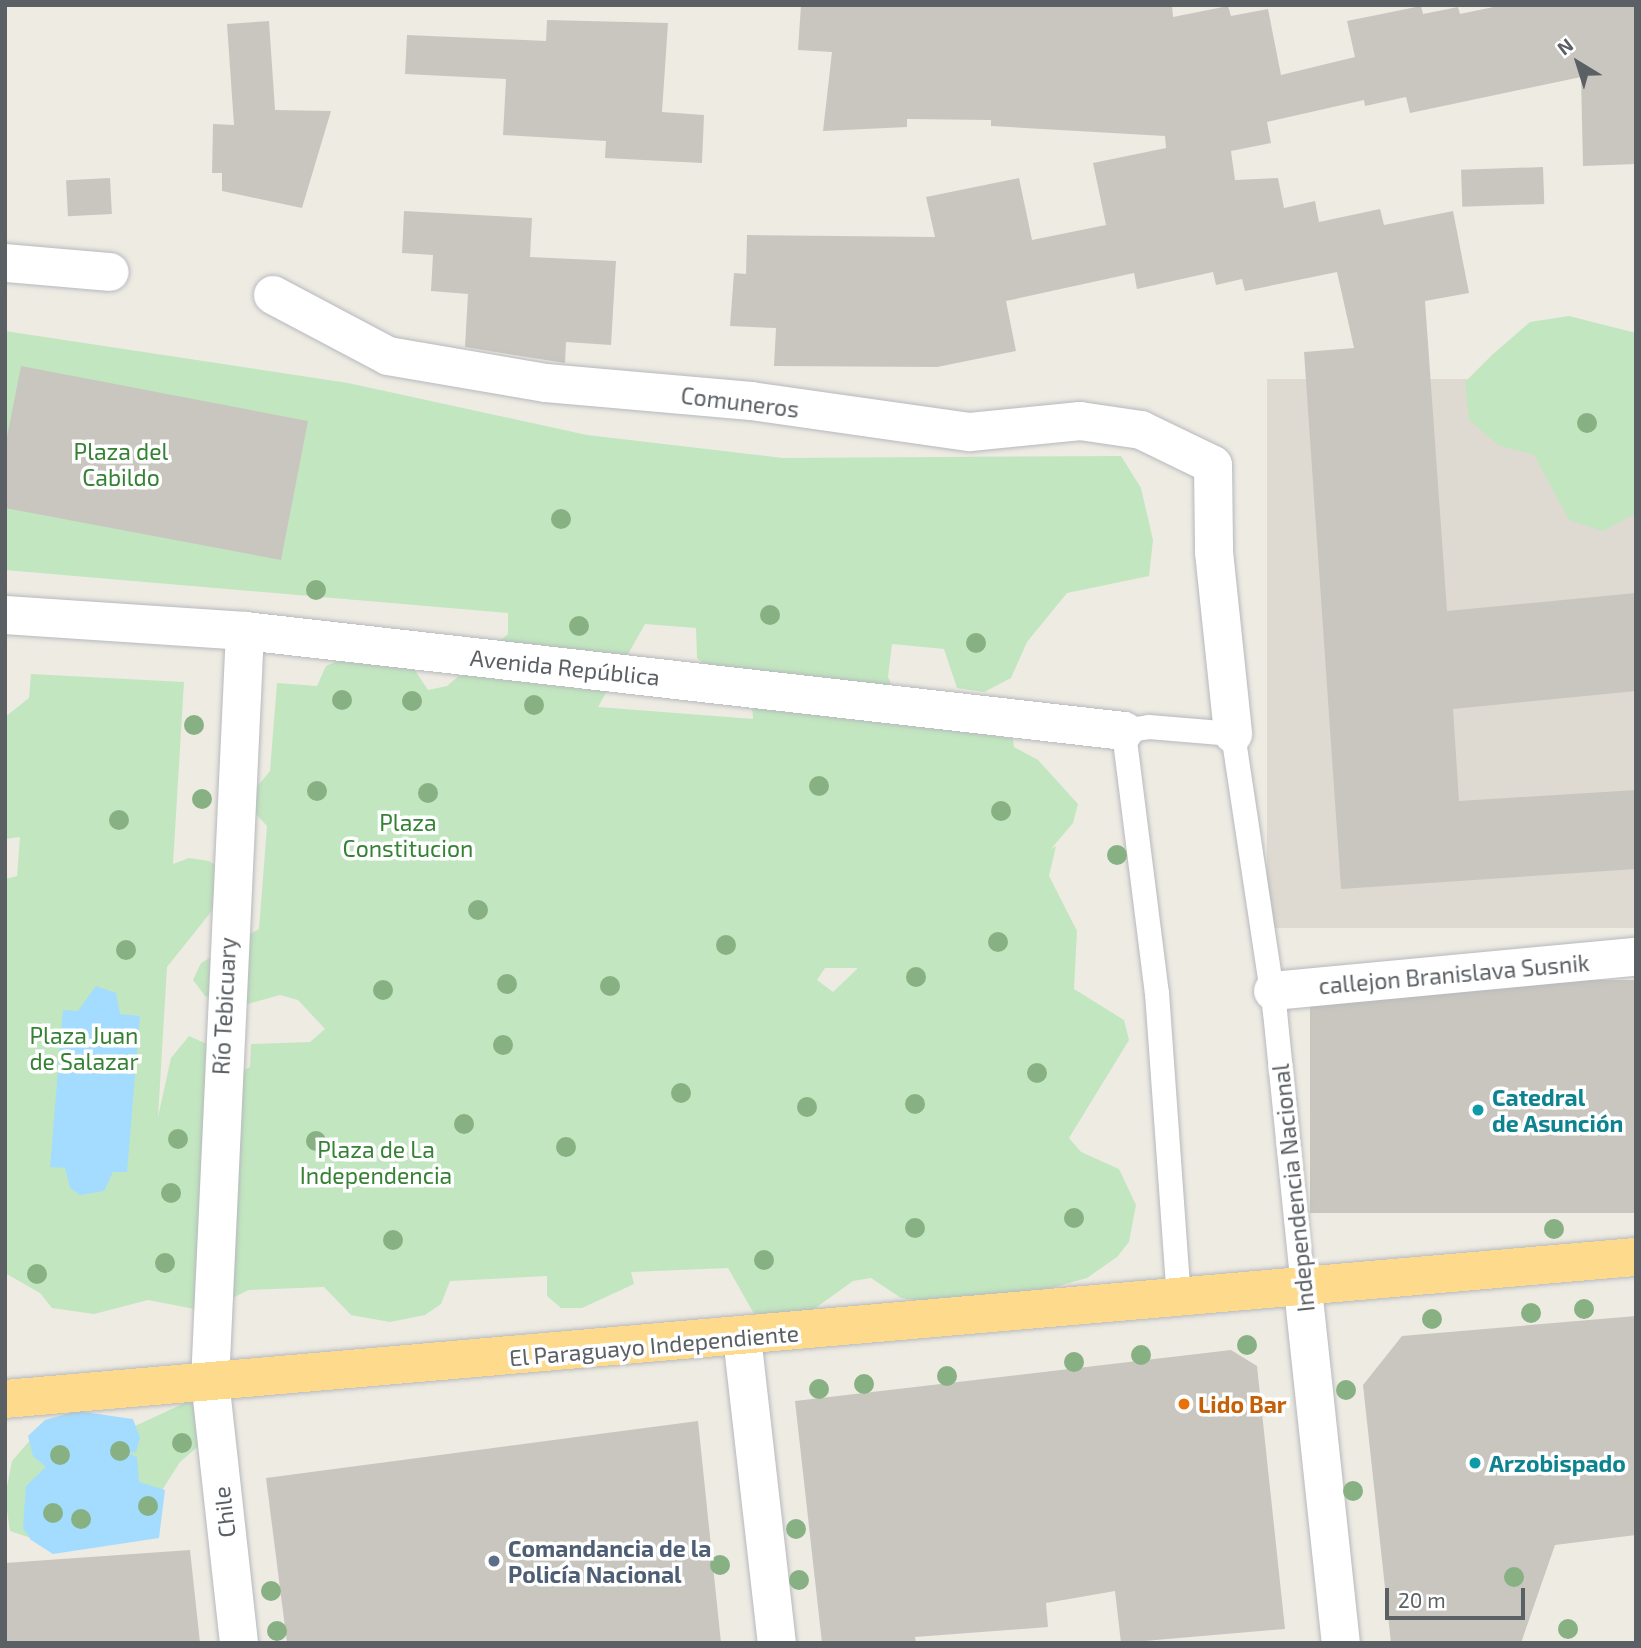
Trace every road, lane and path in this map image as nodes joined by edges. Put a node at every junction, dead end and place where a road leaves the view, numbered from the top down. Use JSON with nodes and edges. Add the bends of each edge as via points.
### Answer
{"nodes":[{"id":1,"x":5,"y":263,"type":"edge"},
{"id":2,"x":110,"y":272,"type":"dead end"},
{"id":3,"x":273,"y":295,"type":"dead end"},
{"id":4,"x":1213,"y":465,"type":"joint"},
{"id":5,"x":5,"y":615,"type":"edge"},
{"id":6,"x":245,"y":631,"type":"junction"},
{"id":7,"x":1124,"y":731,"type":"junction"},
{"id":8,"x":1233,"y":734,"type":"junction"},
{"id":9,"x":1636,"y":957,"type":"edge"},
{"id":10,"x":1273,"y":991,"type":"junction"},
{"id":11,"x":1636,"y":1258,"type":"edge"},
{"id":12,"x":1303,"y":1289,"type":"junction"},
{"id":13,"x":1178,"y":1300,"type":"junction"},
{"id":14,"x":742,"y":1337,"type":"junction"},
{"id":15,"x":210,"y":1382,"type":"junction"},
{"id":16,"x":5,"y":1399,"type":"edge"},
{"id":17,"x":239,"y":1643,"type":"edge"},
{"id":18,"x":776,"y":1643,"type":"edge"},
{"id":19,"x":1341,"y":1643,"type":"edge"}],
"edges":[{"from":1,"to":2,"type":"street"},
{"from":3,"to":4,"type":"street","name":"Comuneros","via":[[388,356],[546,383],[751,401],[937,429],[1113,422]]},
{"from":4,"to":8,"type":"street","name":"Independencia Nacional","via":[[1214,552]]},
{"from":5,"to":6,"type":"street","name":"Avenida República"},
{"from":6,"to":7,"type":"street","name":"Avenida República"},
{"from":6,"to":15,"type":"street","name":"Río Tebicuary"},
{"from":7,"to":8,"type":"lane","via":[[1179,726]]},
{"from":7,"to":13,"type":"lane","via":[[1157,994]]},
{"from":8,"to":10,"type":"lane","name":"Independencia Nacional"},
{"from":9,"to":10,"type":"street","name":"callejon Branislava Susnik"},
{"from":10,"to":12,"type":"lane","name":"Independencia Nacional"},
{"from":11,"to":12,"type":"highway","name":"El Paraguayo Independiente"},
{"from":12,"to":13,"type":"highway","name":"El Paraguayo Independiente"},
{"from":12,"to":19,"type":"street","name":"Independencia Nacional"},
{"from":13,"to":14,"type":"highway","name":"El Paraguayo Independiente"},
{"from":14,"to":15,"type":"highway","name":"El Paraguayo Independiente"},
{"from":14,"to":18,"type":"street"},
{"from":15,"to":16,"type":"highway","name":"El Paraguayo Independiente"},
{"from":15,"to":17,"type":"street","name":"Chile"}]}
